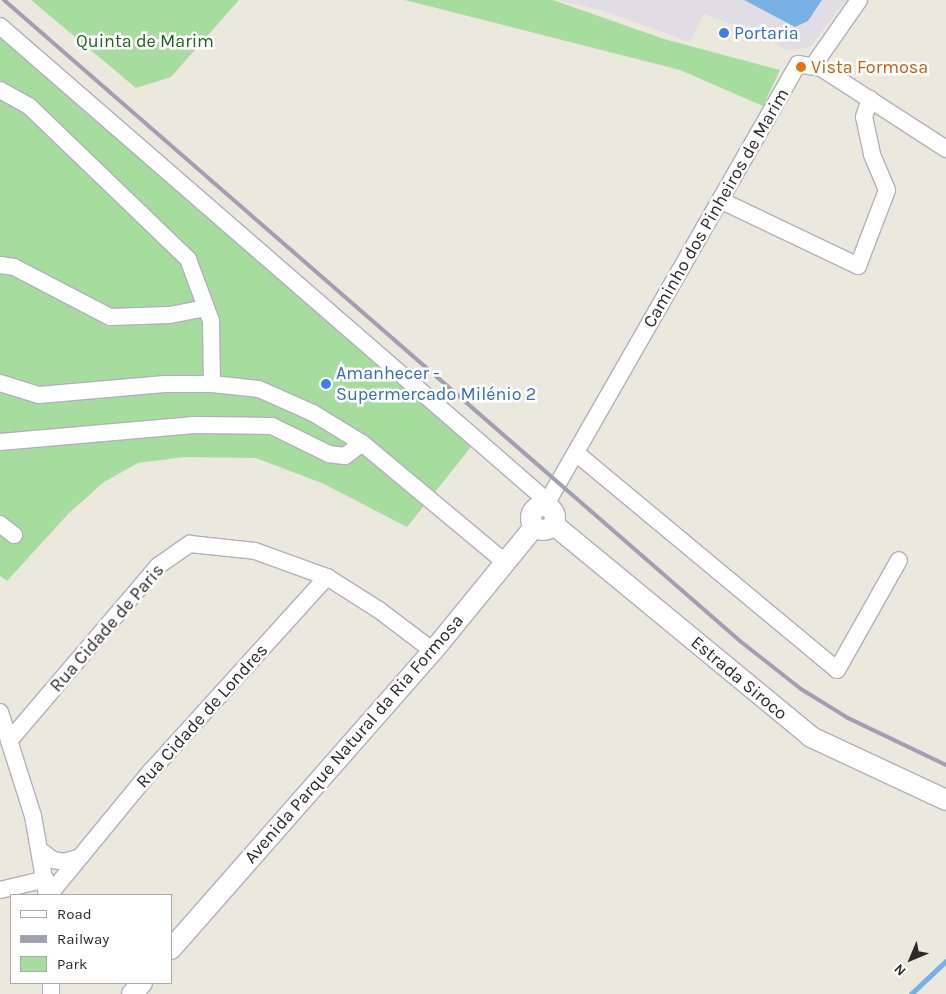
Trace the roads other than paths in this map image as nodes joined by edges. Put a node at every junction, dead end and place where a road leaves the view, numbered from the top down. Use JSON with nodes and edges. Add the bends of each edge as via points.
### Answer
{"nodes":[{"id":1,"x":858,"y":0,"type":"edge"},
{"id":2,"x":0,"y":26,"type":"edge"},
{"id":3,"x":813,"y":66,"type":"junction"},
{"id":4,"x":0,"y":90,"type":"edge"},
{"id":5,"x":870,"y":99,"type":"junction"},
{"id":6,"x":946,"y":149,"type":"edge"},
{"id":7,"x":722,"y":201,"type":"junction"},
{"id":8,"x":0,"y":265,"type":"edge"},
{"id":9,"x":206,"y":308,"type":"junction"},
{"id":10,"x":0,"y":383,"type":"edge"},
{"id":11,"x":212,"y":384,"type":"junction"},
{"id":12,"x":0,"y":442,"type":"edge"},
{"id":13,"x":362,"y":444,"type":"junction"},
{"id":14,"x":576,"y":454,"type":"junction"},
{"id":15,"x":545,"y":514,"type":"junction"},
{"id":16,"x":0,"y":524,"type":"edge"},
{"id":17,"x":14,"y":535,"type":"dead end"},
{"id":18,"x":898,"y":560,"type":"dead end"},
{"id":19,"x":505,"y":562,"type":"junction"},
{"id":20,"x":327,"y":577,"type":"junction"},
{"id":21,"x":433,"y":651,"type":"junction"},
{"id":22,"x":0,"y":712,"type":"edge"},
{"id":23,"x":5,"y":736,"type":"edge"},
{"id":24,"x":946,"y":800,"type":"edge"},
{"id":25,"x":40,"y":850,"type":"junction"},
{"id":26,"x":80,"y":857,"type":"junction"},
{"id":27,"x":0,"y":890,"type":"edge"},
{"id":28,"x":48,"y":890,"type":"edge"},
{"id":29,"x":172,"y":948,"type":"edge"},
{"id":30,"x":141,"y":984,"type":"edge"},
{"id":31,"x":132,"y":994,"type":"edge"}],
"edges":[{"from":1,"to":3,"type":"street"},
{"from":2,"to":15,"type":"street"},
{"from":3,"to":5,"type":"street"},
{"from":3,"to":7,"type":"street","name":"Caminho dos Pinheiros de Marim","via":[[798,64]]},
{"from":4,"to":9,"type":"street","via":[[29,106],[188,259]]},
{"from":5,"to":6,"type":"street"},
{"from":5,"to":7,"type":"street","via":[[864,117],[872,154],[887,190],[858,266]]},
{"from":7,"to":14,"type":"street","name":"Caminho dos Pinheiros de Marim"},
{"from":8,"to":9,"type":"street","via":[[14,267],[110,317],[170,315]]},
{"from":9,"to":11,"type":"street","via":[[211,321]]},
{"from":10,"to":11,"type":"street","via":[[39,395],[165,384]]},
{"from":11,"to":13,"type":"street","via":[[259,389],[313,413]]},
{"from":12,"to":13,"type":"street","via":[[194,425],[272,426],[329,454],[345,456]]},
{"from":13,"to":19,"type":"street"},
{"from":14,"to":15,"type":"street","name":"Caminho dos Pinheiros de Marim"},
{"from":14,"to":18,"type":"street","via":[[837,670]]},
{"from":15,"to":19,"type":"street","name":"Avenida Parque Natural da Ria Formosa"},
{"from":15,"to":24,"type":"street","name":"Estrada Siroco","via":[[811,737]]},
{"from":16,"to":17,"type":"street"},
{"from":19,"to":21,"type":"street","name":"Avenida Parque Natural da Ria Formosa"},
{"from":20,"to":21,"type":"street","name":"Rua Cidade de Paris","via":[[379,610]]},
{"from":20,"to":23,"type":"street","name":"Rua Cidade de Paris","via":[[255,551],[190,544],[158,566]]},
{"from":20,"to":26,"type":"street","name":"Rua Cidade de Londres","via":[[151,771]]},
{"from":21,"to":29,"type":"street","name":"Avenida Parque Natural da Ria Formosa"},
{"from":22,"to":23,"type":"street"},
{"from":23,"to":25,"type":"street","via":[[33,816]]},
{"from":25,"to":26,"type":"street","via":[[52,860],[64,862]]},
{"from":25,"to":28,"type":"street"},
{"from":26,"to":28,"type":"street","name":"Rua Cidade de Londres"},
{"from":27,"to":28,"type":"street"},
{"from":30,"to":31,"type":"street"}]}
